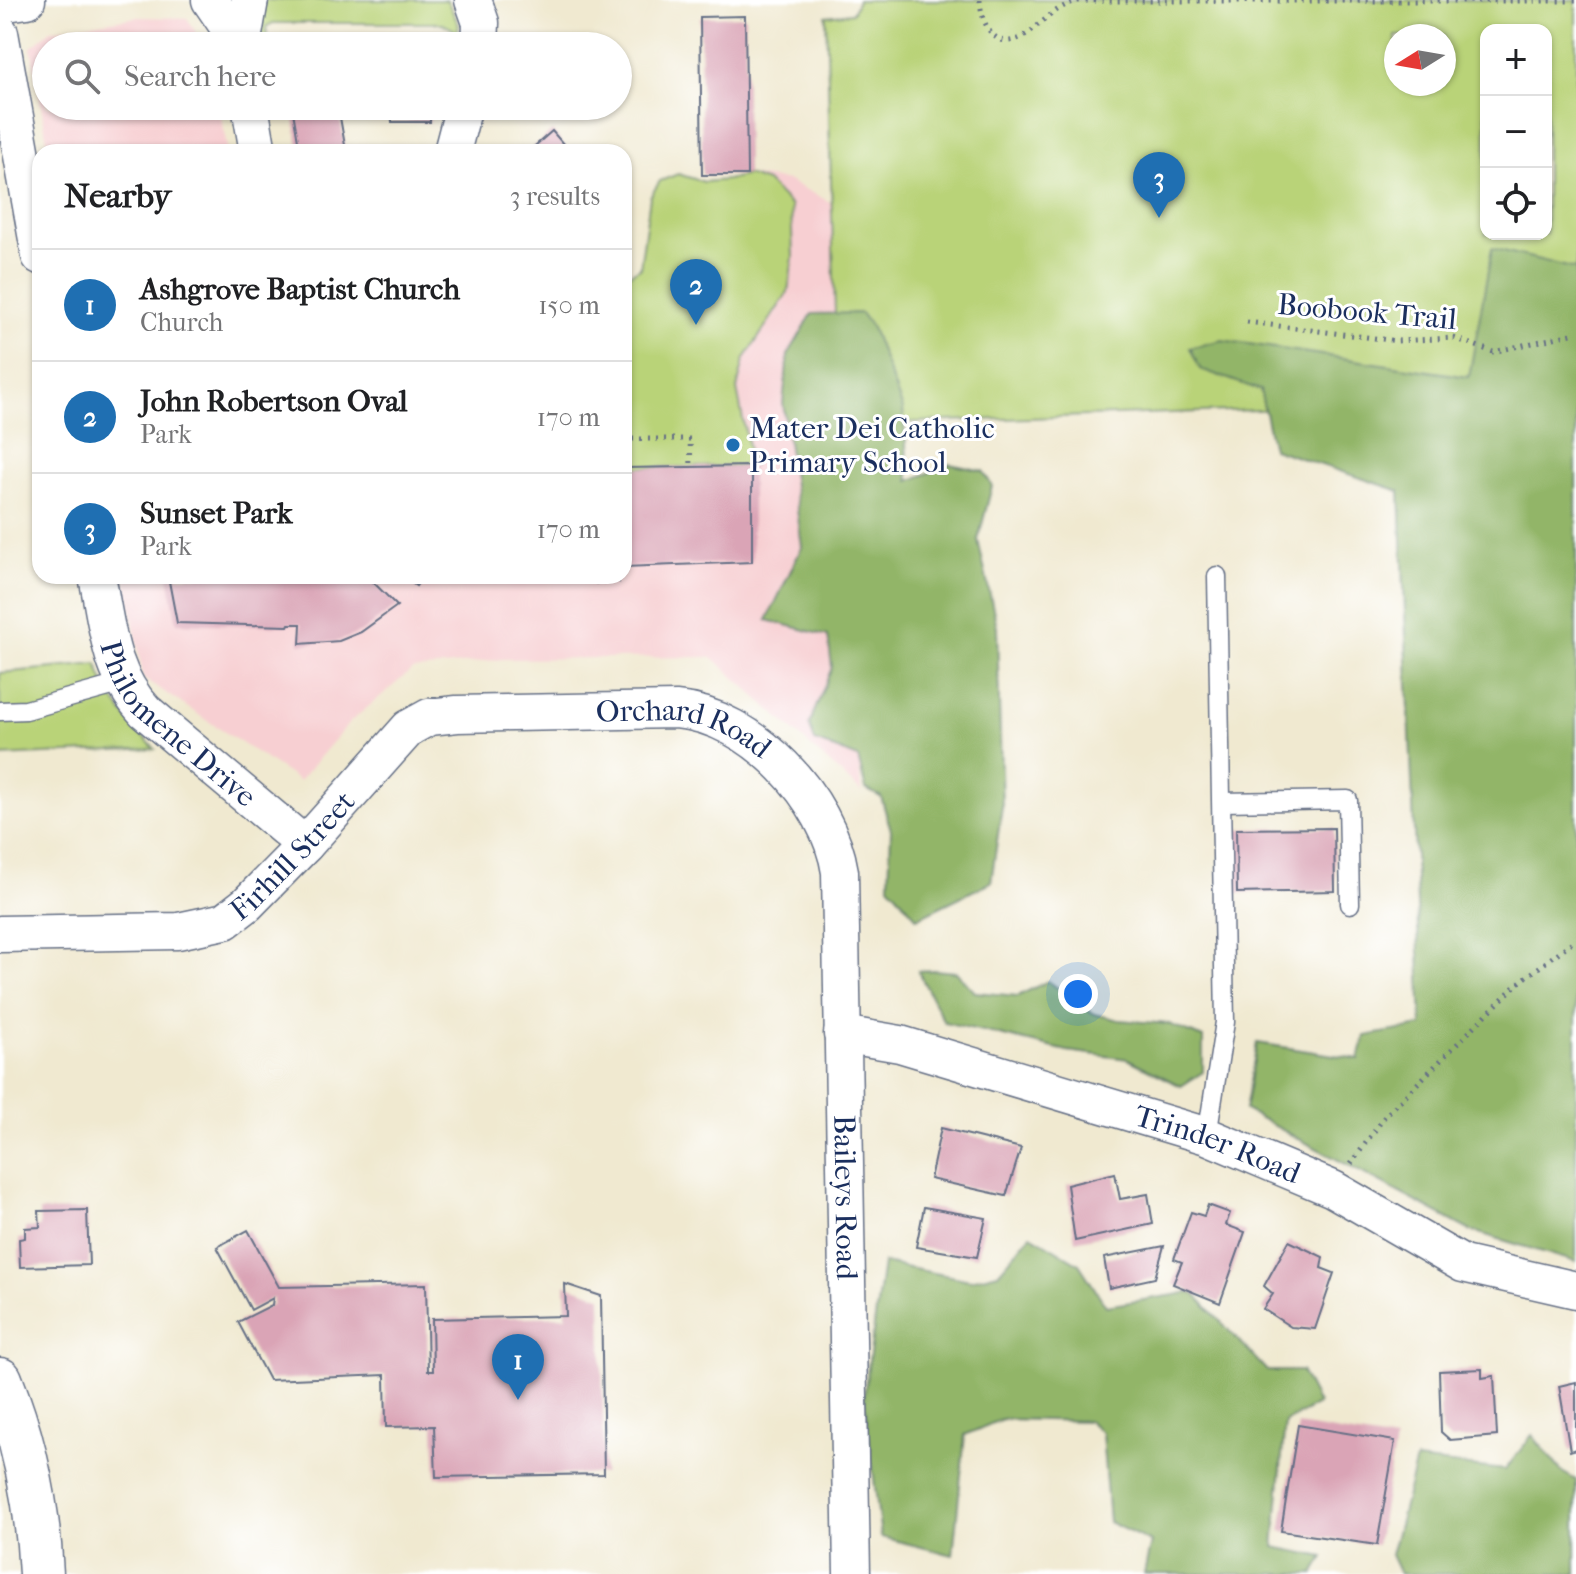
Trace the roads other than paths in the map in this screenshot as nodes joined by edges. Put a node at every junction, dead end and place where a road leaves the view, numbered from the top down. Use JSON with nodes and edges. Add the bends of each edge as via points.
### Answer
{"nodes":[{"id":1,"x":27,"y":0,"type":"edge"},
{"id":2,"x":210,"y":0,"type":"edge"},
{"id":3,"x":250,"y":0,"type":"edge"},
{"id":4,"x":473,"y":0,"type":"edge"},
{"id":5,"x":0,"y":4,"type":"edge"},
{"id":6,"x":231,"y":32,"type":"edge"},
{"id":7,"x":242,"y":32,"type":"edge"},
{"id":8,"x":481,"y":32,"type":"edge"},
{"id":9,"x":0,"y":33,"type":"edge"},
{"id":10,"x":252,"y":120,"type":"edge"},
{"id":11,"x":460,"y":120,"type":"edge"},
{"id":12,"x":257,"y":144,"type":"edge"},
{"id":13,"x":454,"y":144,"type":"edge"},
{"id":14,"x":32,"y":211,"type":"edge"},
{"id":15,"x":1217,"y":576,"type":"dead end"},
{"id":16,"x":99,"y":584,"type":"edge"},
{"id":17,"x":123,"y":683,"type":"junction"},
{"id":18,"x":0,"y":711,"type":"edge"},
{"id":19,"x":505,"y":712,"type":"joint"},
{"id":20,"x":1222,"y":802,"type":"junction"},
{"id":21,"x":825,"y":822,"type":"joint"},
{"id":22,"x":305,"y":845,"type":"junction"},
{"id":23,"x":1350,"y":904,"type":"dead end"},
{"id":24,"x":0,"y":934,"type":"edge"},
{"id":25,"x":842,"y":1034,"type":"junction"},
{"id":26,"x":1207,"y":1136,"type":"junction"},
{"id":27,"x":1576,"y":1290,"type":"edge"},
{"id":28,"x":0,"y":1380,"type":"edge"},
{"id":29,"x":41,"y":1574,"type":"edge"},
{"id":30,"x":852,"y":1574,"type":"edge"}],
"edges":[{"from":1,"to":5,"type":"street"},
{"from":2,"to":6,"type":"street"},
{"from":3,"to":7,"type":"street"},
{"from":4,"to":8,"type":"street"},
{"from":9,"to":14,"type":"street"},
{"from":10,"to":12,"type":"street"},
{"from":11,"to":13,"type":"street"},
{"from":15,"to":20,"type":"lane"},
{"from":16,"to":17,"type":"street","name":"Philomene Drive"},
{"from":17,"to":18,"type":"lane","via":[[26,710]]},
{"from":17,"to":22,"type":"street","name":"Philomene Drive","via":[[145,711]]},
{"from":19,"to":21,"type":"street","name":"Orchard Road","via":[[654,709],[704,715],[748,738],[779,763]]},
{"from":19,"to":22,"type":"street","name":"Firhill Street","via":[[434,716],[413,725]]},
{"from":20,"to":23,"type":"lane","via":[[1348,800]]},
{"from":20,"to":26,"type":"lane","via":[[1225,1022]]},
{"from":21,"to":25,"type":"street","name":"Baileys Road","via":[[840,872]]},
{"from":22,"to":24,"type":"street","name":"Firhill Street","via":[[236,914],[211,925],[160,932]]},
{"from":25,"to":26,"type":"street","name":"Trinder Road","via":[[900,1044]]},
{"from":25,"to":30,"type":"street","name":"Baileys Road"},
{"from":26,"to":27,"type":"street","name":"Trinder Road","via":[[1333,1189],[1463,1264]]},
{"from":28,"to":29,"type":"main road","via":[[27,1467]]}]}
